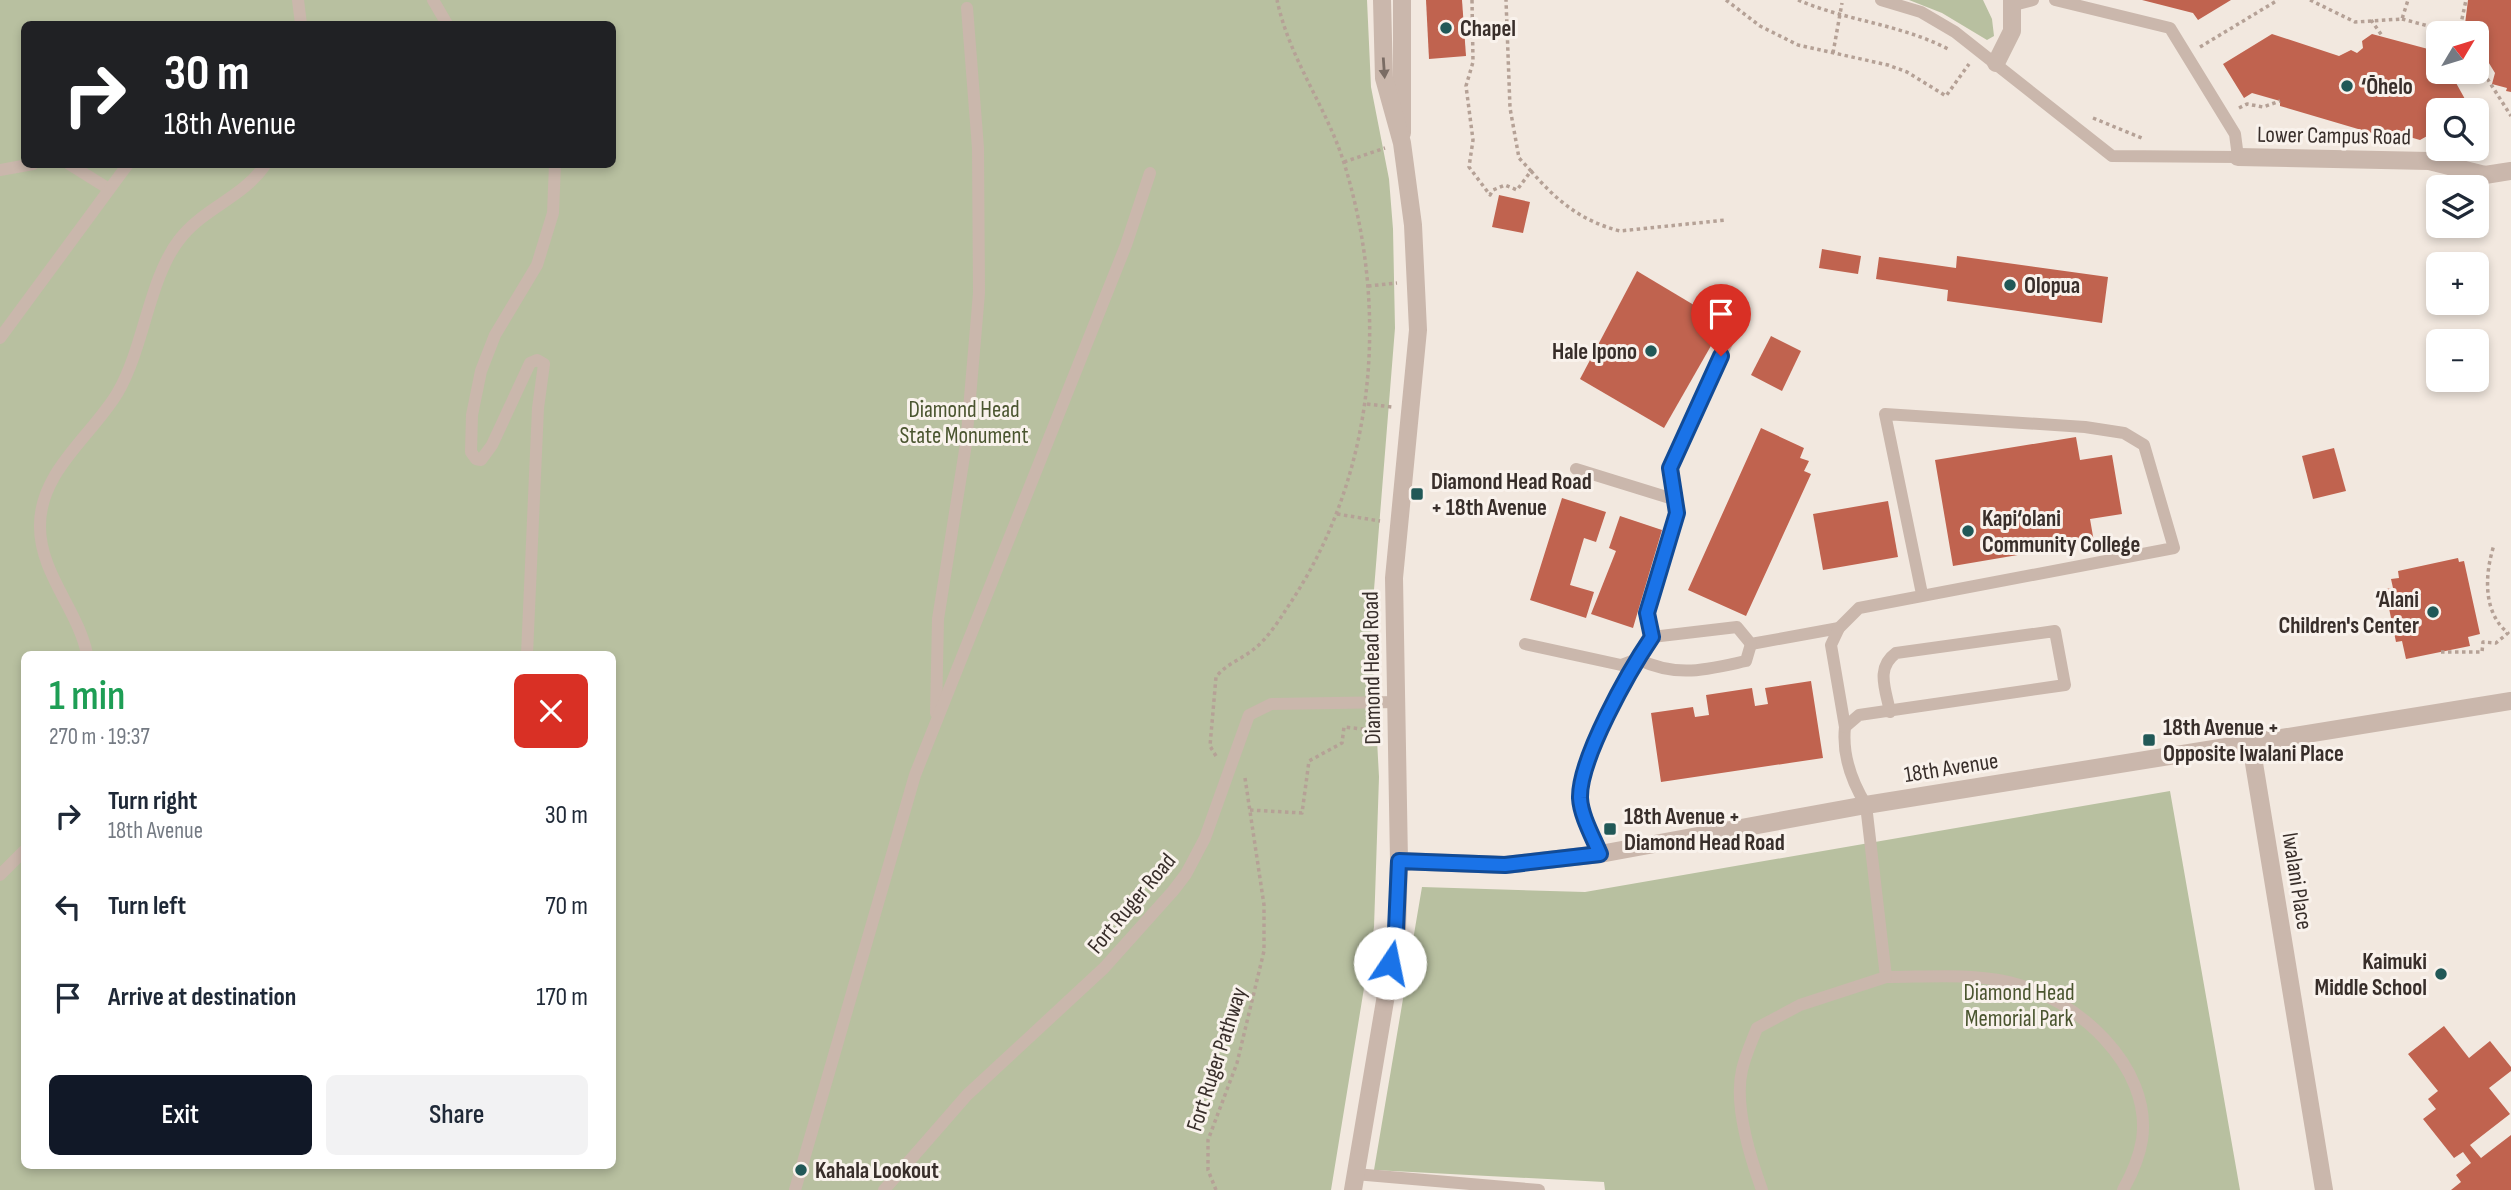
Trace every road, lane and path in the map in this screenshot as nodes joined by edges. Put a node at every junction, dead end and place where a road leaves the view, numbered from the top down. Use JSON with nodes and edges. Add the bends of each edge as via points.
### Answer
{"nodes":[{"id":1,"x":298,"y":0,"type":"edge"},
{"id":2,"x":433,"y":0,"type":"edge"},
{"id":3,"x":1277,"y":0,"type":"edge"},
{"id":4,"x":1382,"y":0,"type":"edge"},
{"id":5,"x":1402,"y":0,"type":"edge"},
{"id":6,"x":1472,"y":0,"type":"edge"},
{"id":7,"x":1506,"y":0,"type":"edge"},
{"id":8,"x":1726,"y":0,"type":"edge"},
{"id":9,"x":1798,"y":0,"type":"edge"},
{"id":10,"x":1881,"y":0,"type":"edge"},
{"id":11,"x":2033,"y":0,"type":"edge"},
{"id":12,"x":2055,"y":0,"type":"edge"},
{"id":13,"x":2278,"y":0,"type":"edge"},
{"id":14,"x":2310,"y":0,"type":"edge"},
{"id":15,"x":2407,"y":0,"type":"edge"},
{"id":16,"x":2466,"y":0,"type":"edge"},
{"id":17,"x":1842,"y":3,"type":"dead end"},
{"id":18,"x":2013,"y":3,"type":"edge"},
{"id":19,"x":967,"y":8,"type":"dead end"},
{"id":20,"x":1839,"y":14,"type":"junction"},
{"id":21,"x":2402,"y":19,"type":"junction"},
{"id":22,"x":2371,"y":20,"type":"junction"},
{"id":23,"x":301,"y":21,"type":"edge"},
{"id":24,"x":445,"y":21,"type":"edge"},
{"id":25,"x":2460,"y":21,"type":"edge"},
{"id":26,"x":2426,"y":25,"type":"edge"},
{"id":27,"x":2383,"y":37,"type":"dead end"},
{"id":28,"x":2200,"y":47,"type":"dead end"},
{"id":29,"x":1954,"y":52,"type":"dead end"},
{"id":30,"x":1833,"y":53,"type":"junction"},
{"id":31,"x":1964,"y":60,"type":"dead end"},
{"id":32,"x":1996,"y":63,"type":"junction"},
{"id":33,"x":2489,"y":82,"type":"edge"},
{"id":34,"x":2280,"y":101,"type":"dead end"},
{"id":35,"x":2237,"y":110,"type":"dead end"},
{"id":36,"x":2511,"y":116,"type":"edge"},
{"id":37,"x":2090,"y":117,"type":"dead end"},
{"id":38,"x":2151,"y":141,"type":"dead end"},
{"id":39,"x":2351,"y":141,"type":"dead end"},
{"id":40,"x":1402,"y":143,"type":"junction"},
{"id":41,"x":2344,"y":149,"type":"dead end"},
{"id":42,"x":1378,"y":150,"type":"dead end"},
{"id":43,"x":2238,"y":157,"type":"junction"},
{"id":44,"x":1344,"y":162,"type":"junction"},
{"id":45,"x":21,"y":166,"type":"edge"},
{"id":46,"x":75,"y":168,"type":"edge"},
{"id":47,"x":125,"y":168,"type":"edge"},
{"id":48,"x":263,"y":168,"type":"edge"},
{"id":49,"x":555,"y":168,"type":"edge"},
{"id":50,"x":0,"y":170,"type":"edge"},
{"id":51,"x":1531,"y":171,"type":"junction"},
{"id":52,"x":2511,"y":171,"type":"edge"},
{"id":53,"x":1150,"y":173,"type":"dead end"},
{"id":54,"x":109,"y":189,"type":"junction"},
{"id":55,"x":1726,"y":220,"type":"dead end"},
{"id":56,"x":1399,"y":283,"type":"dead end"},
{"id":57,"x":1367,"y":286,"type":"junction"},
{"id":58,"x":1731,"y":334,"type":"dead end"},
{"id":59,"x":0,"y":338,"type":"edge"},
{"id":60,"x":1367,"y":404,"type":"junction"},
{"id":61,"x":1394,"y":407,"type":"dead end"},
{"id":62,"x":1576,"y":469,"type":"dead end"},
{"id":63,"x":1673,"y":499,"type":"junction"},
{"id":64,"x":1338,"y":514,"type":"junction"},
{"id":65,"x":1380,"y":521,"type":"dead end"},
{"id":66,"x":2494,"y":545,"type":"dead end"},
{"id":67,"x":1922,"y":594,"type":"junction"},
{"id":68,"x":1839,"y":628,"type":"junction"},
{"id":69,"x":1652,"y":637,"type":"junction"},
{"id":70,"x":1525,"y":644,"type":"dead end"},
{"id":71,"x":1751,"y":644,"type":"junction"},
{"id":72,"x":86,"y":651,"type":"edge"},
{"id":73,"x":527,"y":651,"type":"edge"},
{"id":74,"x":2441,"y":652,"type":"dead end"},
{"id":75,"x":1637,"y":659,"type":"junction"},
{"id":76,"x":2511,"y":701,"type":"edge"},
{"id":77,"x":1370,"y":702,"type":"junction"},
{"id":78,"x":1398,"y":702,"type":"junction"},
{"id":79,"x":1890,"y":712,"type":"junction"},
{"id":80,"x":936,"y":717,"type":"junction"},
{"id":81,"x":1845,"y":727,"type":"junction"},
{"id":82,"x":2251,"y":745,"type":"junction"},
{"id":83,"x":1218,"y":758,"type":"dead end"},
{"id":84,"x":1240,"y":773,"type":"dead end"},
{"id":85,"x":1866,"y":806,"type":"junction"},
{"id":86,"x":1250,"y":810,"type":"junction"},
{"id":87,"x":21,"y":854,"type":"edge"},
{"id":88,"x":1600,"y":854,"type":"junction"},
{"id":89,"x":1399,"y":861,"type":"junction"},
{"id":90,"x":0,"y":875,"type":"edge"},
{"id":91,"x":1886,"y":977,"type":"junction"},
{"id":92,"x":1354,"y":1182,"type":"edge"},
{"id":93,"x":795,"y":1190,"type":"edge"},
{"id":94,"x":884,"y":1190,"type":"edge"},
{"id":95,"x":1216,"y":1190,"type":"edge"},
{"id":96,"x":1530,"y":1190,"type":"edge"},
{"id":97,"x":1539,"y":1190,"type":"edge"},
{"id":98,"x":1762,"y":1190,"type":"edge"},
{"id":99,"x":2123,"y":1190,"type":"edge"},
{"id":100,"x":2324,"y":1190,"type":"edge"}],
"edges":[{"from":1,"to":23,"type":"lane"},
{"from":2,"to":24,"type":"lane"},
{"from":3,"to":44,"type":"path","via":[[1291,50]]},
{"from":4,"to":40,"type":"street","name":"Diamond Head Road","one_way":true,"via":[[1384,78]]},
{"from":5,"to":40,"type":"street","name":"Diamond Head Road"},
{"from":6,"to":51,"type":"path","via":[[1473,62],[1466,86],[1473,140],[1469,167],[1490,195],[1505,186],[1517,190]]},
{"from":7,"to":51,"type":"path","via":[[1510,108],[1519,158]]},
{"from":8,"to":30,"type":"path","via":[[1760,26]]},
{"from":9,"to":20,"type":"path"},
{"from":10,"to":32,"type":"lane","name":"Lower Campus Road","via":[[1940,22]]},
{"from":11,"to":18,"type":"lane"},
{"from":12,"to":43,"type":"lane","name":"Lower Campus Road","via":[[2170,28],[2235,134]]},
{"from":13,"to":28,"type":"path"},
{"from":14,"to":22,"type":"path","via":[[2355,22]]},
{"from":15,"to":21,"type":"path"},
{"from":16,"to":25,"type":"path"},
{"from":17,"to":20,"type":"path"},
{"from":18,"to":32,"type":"street","via":[[2012,31]]},
{"from":19,"to":80,"type":"lane","via":[[978,148],[979,293],[966,444],[938,619]]},
{"from":20,"to":29,"type":"path","via":[[1924,36]]},
{"from":20,"to":30,"type":"path"},
{"from":21,"to":22,"type":"path"},
{"from":21,"to":26,"type":"path"},
{"from":22,"to":27,"type":"path"},
{"from":30,"to":31,"type":"path","via":[[1907,72],[1946,96],[1970,66]]},
{"from":32,"to":43,"type":"lane","name":"Lower Campus Road","via":[[2112,156]]},
{"from":33,"to":36,"type":"path"},
{"from":34,"to":35,"type":"path","via":[[2263,107],[2247,104]]},
{"from":37,"to":38,"type":"path"},
{"from":39,"to":41,"type":"path"},
{"from":40,"to":78,"type":"street","name":"Diamond Head Road","via":[[1413,225],[1418,330],[1394,578]]},
{"from":42,"to":44,"type":"path"},
{"from":43,"to":52,"type":"street","name":"Lower Campus Road","via":[[2429,161],[2485,175]]},
{"from":44,"to":57,"type":"path"},
{"from":45,"to":50,"type":"lane"},
{"from":46,"to":54,"type":"lane"},
{"from":47,"to":54,"type":"lane"},
{"from":48,"to":72,"type":"lane","via":[[249,185],[204,215],[178,240],[161,273],[126,376],[55,476],[43,501],[43,552]]},
{"from":49,"to":73,"type":"lane","via":[[553,213],[537,265],[487,352],[472,415],[471,452],[481,460],[530,363],[537,359],[544,364]]},
{"from":51,"to":55,"type":"path","via":[[1561,204],[1604,227],[1620,231]]},
{"from":53,"to":80,"type":"lane","via":[[1126,245]]},
{"from":54,"to":59,"type":"lane"},
{"from":56,"to":57,"type":"path"},
{"from":57,"to":60,"type":"path"},
{"from":58,"to":63,"type":"lane","via":[[1670,468]]},
{"from":60,"to":61,"type":"path"},
{"from":60,"to":64,"type":"path"},
{"from":62,"to":63,"type":"lane"},
{"from":63,"to":69,"type":"lane","via":[[1677,513],[1647,613]]},
{"from":64,"to":65,"type":"path"},
{"from":64,"to":83,"type":"path","via":[[1287,609],[1260,644],[1216,677],[1210,746]]},
{"from":66,"to":74,"type":"path","via":[[2488,563],[2488,601],[2508,633],[2496,643],[2483,642],[2483,652]]},
{"from":67,"to":67,"type":"lane","via":[[2174,548],[2144,444],[2124,433],[2085,427],[1885,414]]},
{"from":67,"to":68,"type":"lane","via":[[1859,608]]},
{"from":68,"to":71,"type":"lane"},
{"from":68,"to":81,"type":"lane","via":[[1831,645]]},
{"from":69,"to":71,"type":"lane","via":[[1737,627]]},
{"from":69,"to":75,"type":"lane"},
{"from":70,"to":75,"type":"lane","via":[[1621,665]]},
{"from":71,"to":75,"type":"lane","via":[[1746,661],[1688,673],[1656,668]]},
{"from":75,"to":88,"type":"lane","via":[[1580,784],[1580,802]]},
{"from":76,"to":82,"type":"street","name":"18th Avenue"},
{"from":77,"to":78,"type":"lane","name":"Fort Ruger Road"},
{"from":77,"to":86,"type":"path","via":[[1371,730],[1344,727],[1342,743],[1308,761],[1302,813]]},
{"from":77,"to":94,"type":"lane","name":"Fort Ruger Road","via":[[1271,704],[1249,715],[1205,838],[1173,891],[1104,968],[967,1095]]},
{"from":78,"to":89,"type":"street","name":"Diamond Head Road"},
{"from":79,"to":79,"type":"lane","via":[[2065,685],[2055,631],[1896,653],[1886,660],[1882,671]]},
{"from":79,"to":81,"type":"lane","via":[[1859,715]]},
{"from":80,"to":93,"type":"lane","via":[[915,775]]},
{"from":81,"to":85,"type":"lane","via":[[1852,782]]},
{"from":82,"to":85,"type":"street","name":"18th Avenue"},
{"from":82,"to":100,"type":"street","name":"Iwalani Place"},
{"from":84,"to":86,"type":"path","name":"Fort Ruger Pathway","via":[[1247,782]]},
{"from":85,"to":88,"type":"street","name":"18th Avenue"},
{"from":85,"to":91,"type":"lane"},
{"from":86,"to":95,"type":"path","name":"Fort Ruger Pathway","via":[[1264,905],[1264,951],[1241,1051],[1208,1140],[1208,1170]]},
{"from":87,"to":90,"type":"lane"},
{"from":88,"to":89,"type":"street","name":"18th Avenue","via":[[1505,865]]},
{"from":89,"to":92,"type":"street","name":"Diamond Head Road","via":[[1396,930]]},
{"from":91,"to":98,"type":"lane","via":[[1800,1004],[1757,1028],[1741,1071],[1751,1161]]},
{"from":91,"to":99,"type":"lane","via":[[1961,976],[2008,982],[2050,995],[2089,1021],[2120,1058],[2140,1099],[2142,1138]]},
{"from":92,"to":96,"type":"lane"},
{"from":96,"to":97,"type":"lane"}]}
